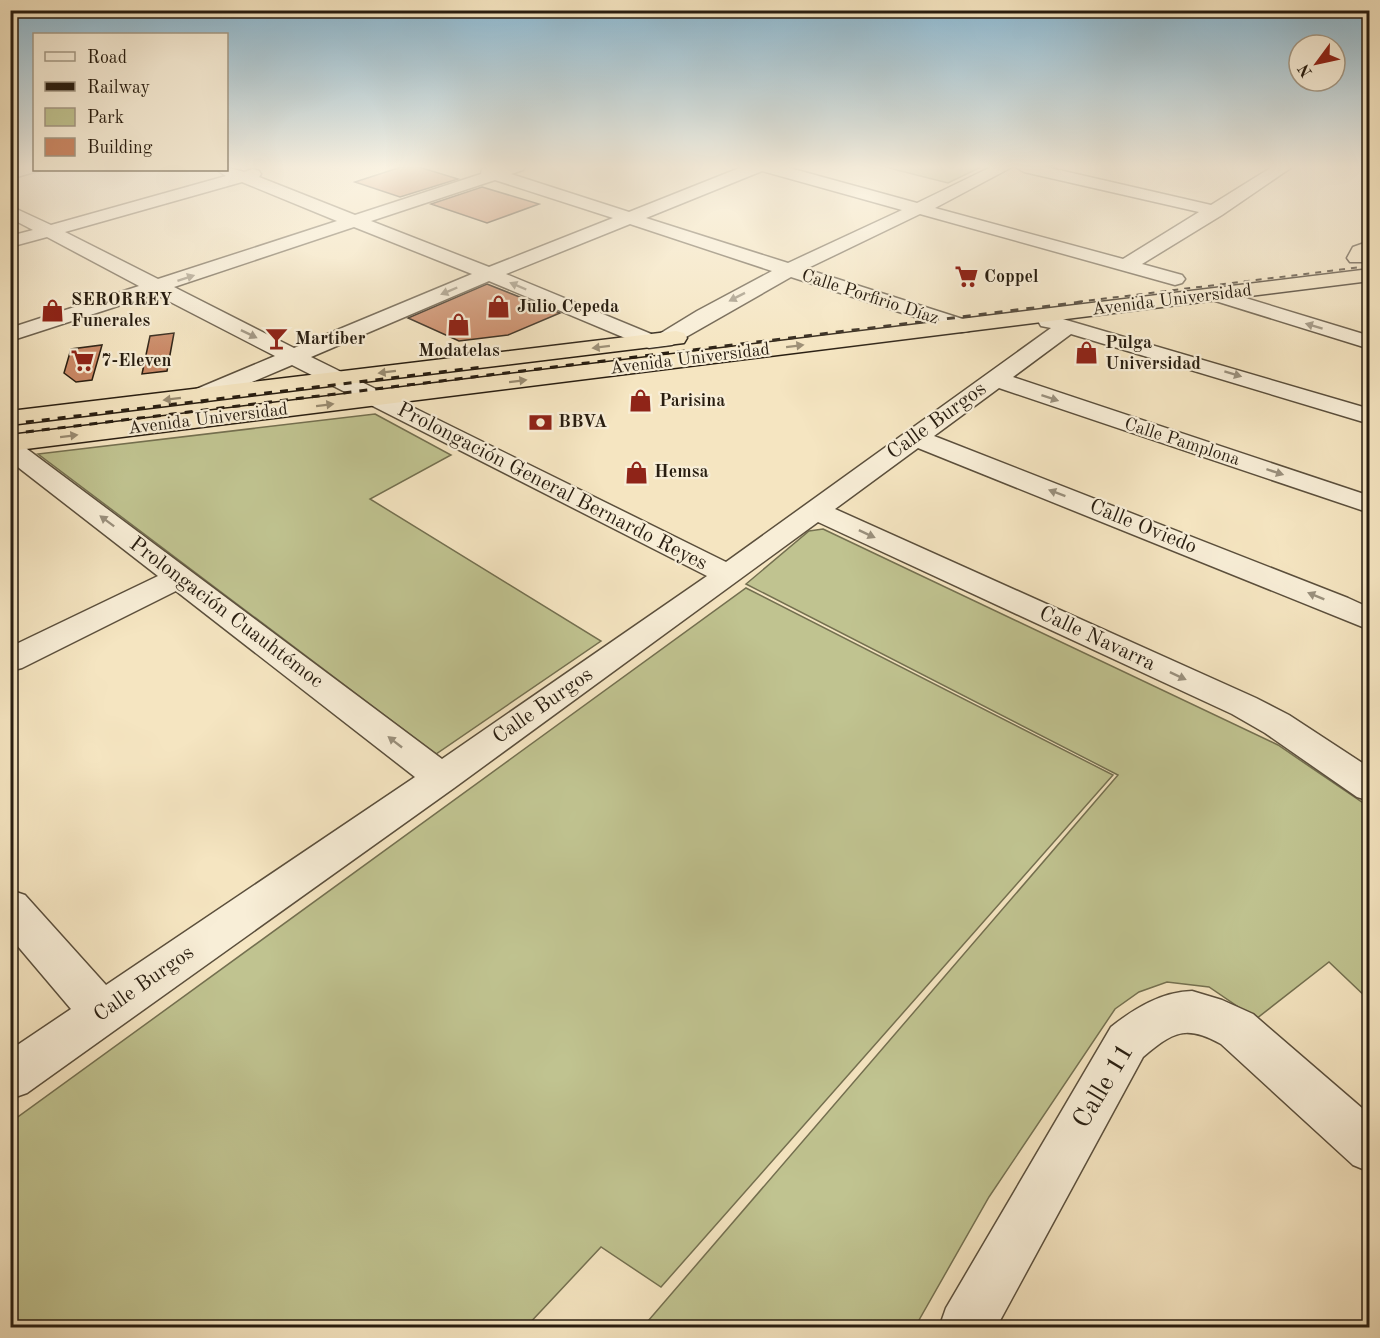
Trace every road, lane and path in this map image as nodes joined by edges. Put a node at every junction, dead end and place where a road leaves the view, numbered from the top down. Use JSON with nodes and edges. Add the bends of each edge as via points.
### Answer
{"nodes":[{"id":1,"x":43,"y":229,"type":"edge"},
{"id":2,"x":57,"y":229,"type":"edge"},
{"id":3,"x":333,"y":229,"type":"edge"},
{"id":4,"x":379,"y":229,"type":"edge"},
{"id":5,"x":603,"y":229,"type":"edge"},
{"id":6,"x":663,"y":229,"type":"edge"},
{"id":7,"x":877,"y":229,"type":"edge"},
{"id":8,"x":1000,"y":229,"type":"edge"},
{"id":9,"x":1186,"y":229,"type":"edge"},
{"id":10,"x":48,"y":232,"type":"junction"},
{"id":11,"x":10,"y":242,"type":"edge"},
{"id":12,"x":1366,"y":259,"type":"edge"},
{"id":13,"x":1127,"y":265,"type":"junction"},
{"id":14,"x":1269,"y":268,"type":"dead end"},
{"id":15,"x":789,"y":270,"type":"junction"},
{"id":16,"x":489,"y":274,"type":"junction"},
{"id":17,"x":1196,"y":276,"type":"dead end"},
{"id":18,"x":1175,"y":279,"type":"junction"},
{"id":19,"x":1117,"y":285,"type":"dead end"},
{"id":20,"x":157,"y":288,"type":"junction"},
{"id":21,"x":1216,"y":295,"type":"junction"},
{"id":22,"x":909,"y":310,"type":"junction"},
{"id":23,"x":958,"y":315,"type":"junction"},
{"id":24,"x":863,"y":316,"type":"dead end"},
{"id":25,"x":1036,"y":317,"type":"junction"},
{"id":26,"x":1068,"y":326,"type":"junction"},
{"id":27,"x":711,"y":334,"type":"dead end"},
{"id":28,"x":10,"y":335,"type":"edge"},
{"id":29,"x":657,"y":340,"type":"junction"},
{"id":30,"x":1370,"y":343,"type":"edge"},
{"id":31,"x":294,"y":356,"type":"junction"},
{"id":32,"x":334,"y":378,"type":"junction"},
{"id":33,"x":994,"y":380,"type":"junction"},
{"id":34,"x":202,"y":395,"type":"junction"},
{"id":35,"x":376,"y":399,"type":"junction"},
{"id":36,"x":1370,"y":417,"type":"edge"},
{"id":37,"x":10,"y":418,"type":"edge"},
{"id":38,"x":914,"y":437,"type":"junction"},
{"id":39,"x":10,"y":443,"type":"edge"},
{"id":40,"x":10,"y":448,"type":"edge"},
{"id":41,"x":1370,"y":505,"type":"edge"},
{"id":42,"x":814,"y":510,"type":"junction"},
{"id":43,"x":728,"y":575,"type":"junction"},
{"id":44,"x":180,"y":577,"type":"junction"},
{"id":45,"x":1370,"y":620,"type":"edge"},
{"id":46,"x":10,"y":660,"type":"edge"},
{"id":47,"x":441,"y":778,"type":"junction"},
{"id":48,"x":1370,"y":787,"type":"edge"},
{"id":49,"x":10,"y":907,"type":"edge"},
{"id":50,"x":102,"y":1012,"type":"junction"},
{"id":51,"x":10,"y":1077,"type":"edge"},
{"id":52,"x":1370,"y":1148,"type":"edge"},
{"id":53,"x":966,"y":1328,"type":"edge"}],
"edges":[{"from":1,"to":10,"type":"street","name":"Prolongación General Bernardo Reyes"},
{"from":2,"to":10,"type":"street"},
{"from":20,"to":3,"type":"street","one_way":true},
{"from":4,"to":16,"type":"street"},
{"from":5,"to":16,"type":"street"},
{"from":6,"to":15,"type":"street","name":"Calle Porfirio Díaz"},
{"from":7,"to":15,"type":"street"},
{"from":8,"to":13,"type":"street"},
{"from":9,"to":13,"type":"street"},
{"from":10,"to":11,"type":"street"},
{"from":10,"to":20,"type":"street","name":"Prolongación General Bernardo Reyes"},
{"from":12,"to":14,"type":"highway","name":"Avenida Universidad"},
{"from":12,"to":21,"type":"highway","name":"Avenida Universidad"},
{"from":13,"to":18,"type":"street"},
{"from":15,"to":22,"type":"street","name":"Calle Porfirio Díaz"},
{"from":15,"to":29,"type":"street","one_way":true},
{"from":29,"to":16,"type":"street","one_way":true},
{"from":16,"to":31,"type":"street","one_way":true},
{"from":17,"to":18,"type":"highway","name":"Avenida Universidad"},
{"from":18,"to":19,"type":"highway","name":"Avenida Universidad"},
{"from":20,"to":28,"type":"street"},
{"from":20,"to":31,"type":"street","name":"Prolongación General Bernardo Reyes","one_way":true},
{"from":21,"to":25,"type":"highway","name":"Avenida Universidad"},
{"from":30,"to":21,"type":"street","one_way":true},
{"from":22,"to":23,"type":"street","name":"Calle Porfirio Díaz"},
{"from":22,"to":24,"type":"highway"},
{"from":23,"to":25,"type":"highway","name":"Avenida Universidad"},
{"from":35,"to":23,"type":"highway","name":"Avenida Universidad","one_way":true},
{"from":25,"to":26,"type":"street"},
{"from":26,"to":33,"type":"street","name":"Calle Burgos"},
{"from":26,"to":36,"type":"street","one_way":true},
{"from":27,"to":29,"type":"highway","name":"Avenida Universidad"},
{"from":29,"to":32,"type":"highway","name":"Avenida Universidad","one_way":true},
{"from":31,"to":32,"type":"street","name":"Prolongación General Bernardo Reyes"},
{"from":31,"to":34,"type":"street"},
{"from":32,"to":34,"type":"highway","name":"Avenida Universidad"},
{"from":32,"to":35,"type":"street","name":"Prolongación General Bernardo Reyes"},
{"from":33,"to":38,"type":"street","name":"Calle Burgos"},
{"from":33,"to":41,"type":"street","name":"Calle Pamplona","one_way":true},
{"from":34,"to":37,"type":"highway","name":"Avenida Universidad","one_way":true},
{"from":39,"to":35,"type":"highway","name":"Avenida Universidad","one_way":true},
{"from":35,"to":43,"type":"street","name":"Prolongación General Bernardo Reyes"},
{"from":38,"to":42,"type":"street","name":"Calle Burgos"},
{"from":45,"to":38,"type":"street","name":"Calle Oviedo","one_way":true},
{"from":44,"to":40,"type":"street","name":"Prolongación Cuauhtémoc","one_way":true},
{"from":42,"to":43,"type":"street","name":"Calle Burgos"},
{"from":42,"to":48,"type":"street","name":"Calle Navarra","one_way":true,"via":[[1244,706]]},
{"from":43,"to":47,"type":"street","name":"Calle Burgos"},
{"from":44,"to":46,"type":"street"},
{"from":47,"to":44,"type":"street","name":"Prolongación Cuauhtémoc","one_way":true},
{"from":47,"to":50,"type":"street","name":"Calle Burgos"},
{"from":49,"to":50,"type":"street"},
{"from":50,"to":51,"type":"street","name":"Calle Burgos"},
{"from":52,"to":53,"type":"street","name":"Calle 11","via":[[1237,1029],[1201,1013],[1167,1014],[1150,1022],[1127,1042]]}]}
